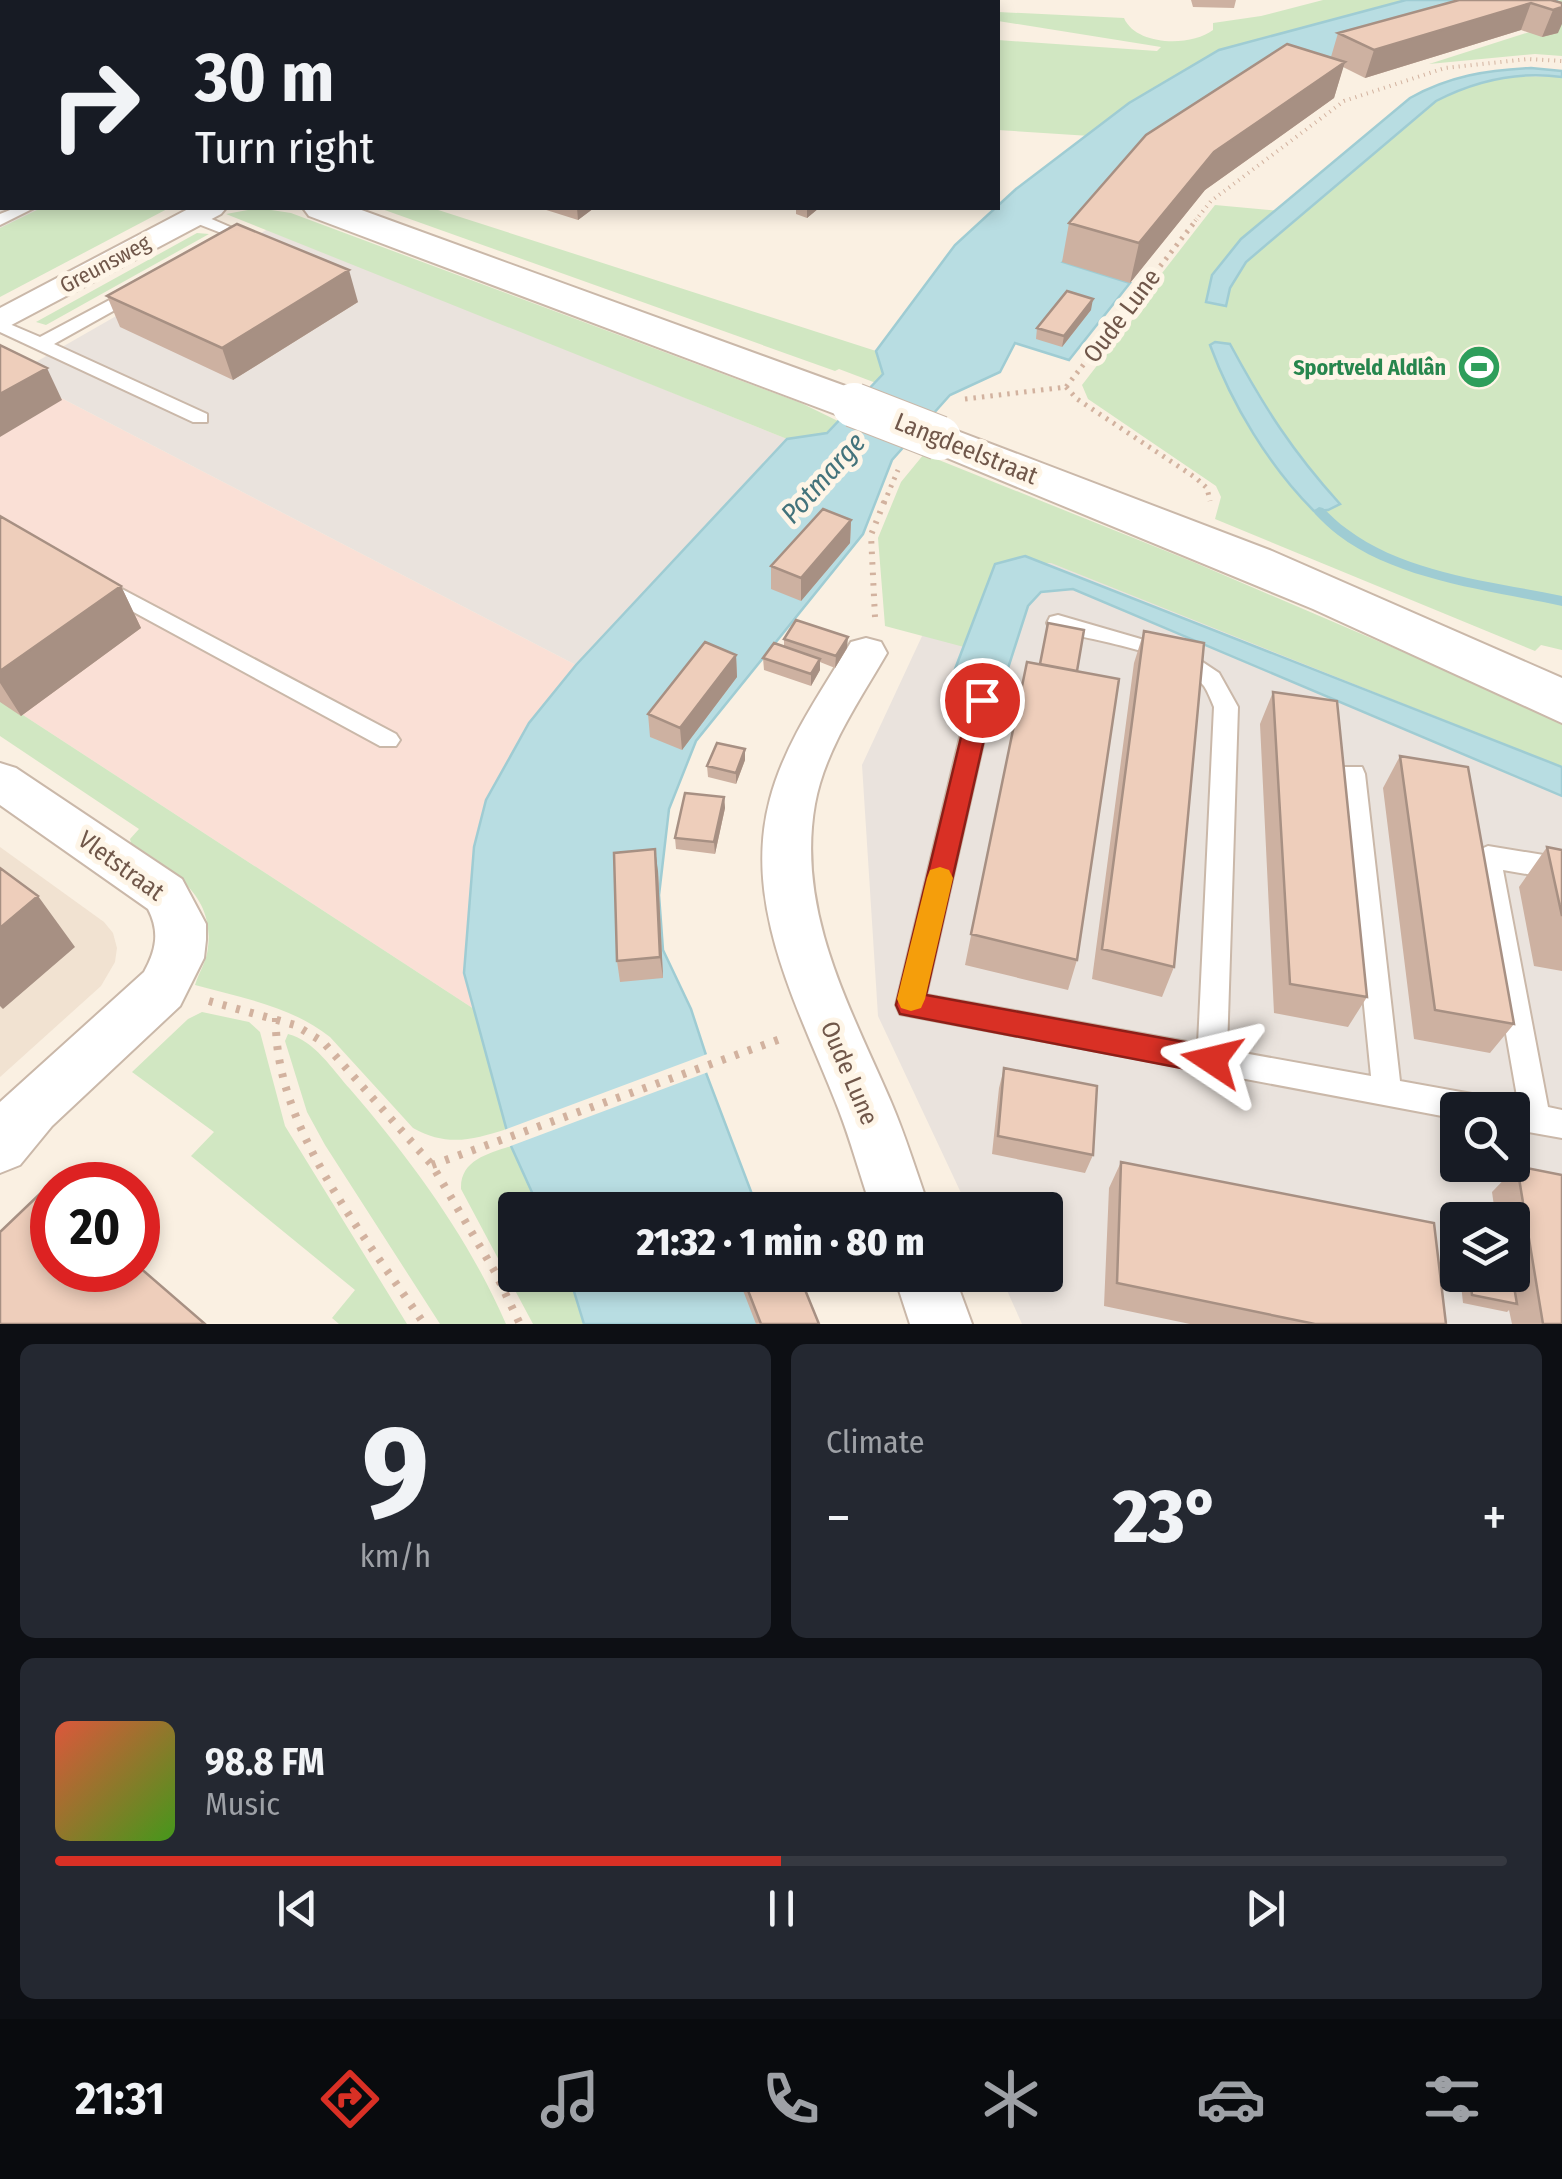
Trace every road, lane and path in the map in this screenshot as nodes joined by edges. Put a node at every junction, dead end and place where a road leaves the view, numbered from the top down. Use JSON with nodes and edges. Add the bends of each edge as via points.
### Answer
{"nodes":[{"id":1,"x":1562,"y":62,"type":"edge"},
{"id":2,"x":327,"y":210,"type":"edge"},
{"id":3,"x":202,"y":212,"type":"edge"},
{"id":4,"x":204,"y":252,"type":"edge"},
{"id":5,"x":155,"y":280,"type":"edge"},
{"id":6,"x":0,"y":323,"type":"edge"},
{"id":7,"x":41,"y":344,"type":"junction"},
{"id":8,"x":1066,"y":386,"type":"junction"},
{"id":9,"x":200,"y":418,"type":"dead end"},
{"id":10,"x":951,"y":419,"type":"junction"},
{"id":11,"x":898,"y":470,"type":"dead end"},
{"id":12,"x":1191,"y":538,"type":"junction"},
{"id":13,"x":86,"y":576,"type":"edge"},
{"id":14,"x":1058,"y":623,"type":"edge"},
{"id":15,"x":866,"y":653,"type":"joint"},
{"id":16,"x":1490,"y":666,"type":"junction"},
{"id":17,"x":1562,"y":688,"type":"edge"},
{"id":18,"x":982,"y":700,"type":"dead end"},
{"id":19,"x":1562,"y":702,"type":"edge"},
{"id":20,"x":388,"y":740,"type":"dead end"},
{"id":21,"x":1353,"y":774,"type":"dead end"},
{"id":22,"x":0,"y":780,"type":"edge"},
{"id":23,"x":1562,"y":869,"type":"edge"},
{"id":24,"x":162,"y":989,"type":"junction"},
{"id":25,"x":276,"y":1018,"type":"junction"},
{"id":26,"x":828,"y":1023,"type":"junction"},
{"id":27,"x":1212,"y":1060,"type":"junction"},
{"id":28,"x":1387,"y":1092,"type":"junction"},
{"id":29,"x":1440,"y":1102,"type":"edge"},
{"id":30,"x":1537,"y":1120,"type":"edge"},
{"id":31,"x":0,"y":1145,"type":"edge"},
{"id":32,"x":432,"y":1165,"type":"junction"},
{"id":33,"x":895,"y":1192,"type":"edge"},
{"id":34,"x":930,"y":1292,"type":"edge"},
{"id":35,"x":424,"y":1324,"type":"edge"},
{"id":36,"x":520,"y":1324,"type":"edge"},
{"id":37,"x":941,"y":1324,"type":"edge"}],
"edges":[{"from":1,"to":8,"type":"path","name":"Oude Lune","via":[[1456,66],[1344,101],[1211,200]]},
{"from":2,"to":10,"type":"street","name":"Langdeelstraat","bridge":true,"via":[[854,405]]},
{"from":3,"to":4,"type":"lane","via":[[236,234]]},
{"from":3,"to":6,"type":"street","name":"Greunsweg"},
{"from":5,"to":7,"type":"lane"},
{"from":6,"to":7,"type":"lane"},
{"from":7,"to":9,"type":"lane"},
{"from":8,"to":10,"type":"path","name":"Oude Lune"},
{"from":8,"to":12,"type":"path","via":[[1207,488],[1209,508]]},
{"from":10,"to":12,"type":"street","name":"Langdeelstraat"},
{"from":11,"to":15,"type":"path","via":[[871,534],[875,630]]},
{"from":12,"to":16,"type":"street","name":"Langdeelstraat"},
{"from":13,"to":20,"type":"lane"},
{"from":14,"to":27,"type":"lane","via":[[1198,668],[1226,707]]},
{"from":15,"to":26,"type":"street","name":"Oude Lune","via":[[809,754],[792,800],[784,852],[800,949]]},
{"from":16,"to":17,"type":"street","name":"Langdeelstraat"},
{"from":16,"to":19,"type":"street","name":"Langdeelstraat"},
{"from":18,"to":27,"type":"lane","via":[[910,1005]]},
{"from":21,"to":28,"type":"lane"},
{"from":22,"to":24,"type":"street","name":"Vletstraat","via":[[164,894],[181,940]]},
{"from":23,"to":30,"type":"lane","via":[[1488,857]]},
{"from":24,"to":25,"type":"path"},
{"from":24,"to":31,"type":"street","name":"Vletstraat","via":[[32,1107]]},
{"from":25,"to":32,"type":"path","via":[[324,1042]]},
{"from":25,"to":35,"type":"path","via":[[273,1045],[296,1118]]},
{"from":26,"to":32,"type":"path"},
{"from":26,"to":33,"type":"street","name":"Oude Lune"},
{"from":27,"to":28,"type":"lane"},
{"from":28,"to":29,"type":"lane"},
{"from":32,"to":36,"type":"path"},
{"from":34,"to":37,"type":"street"}]}
